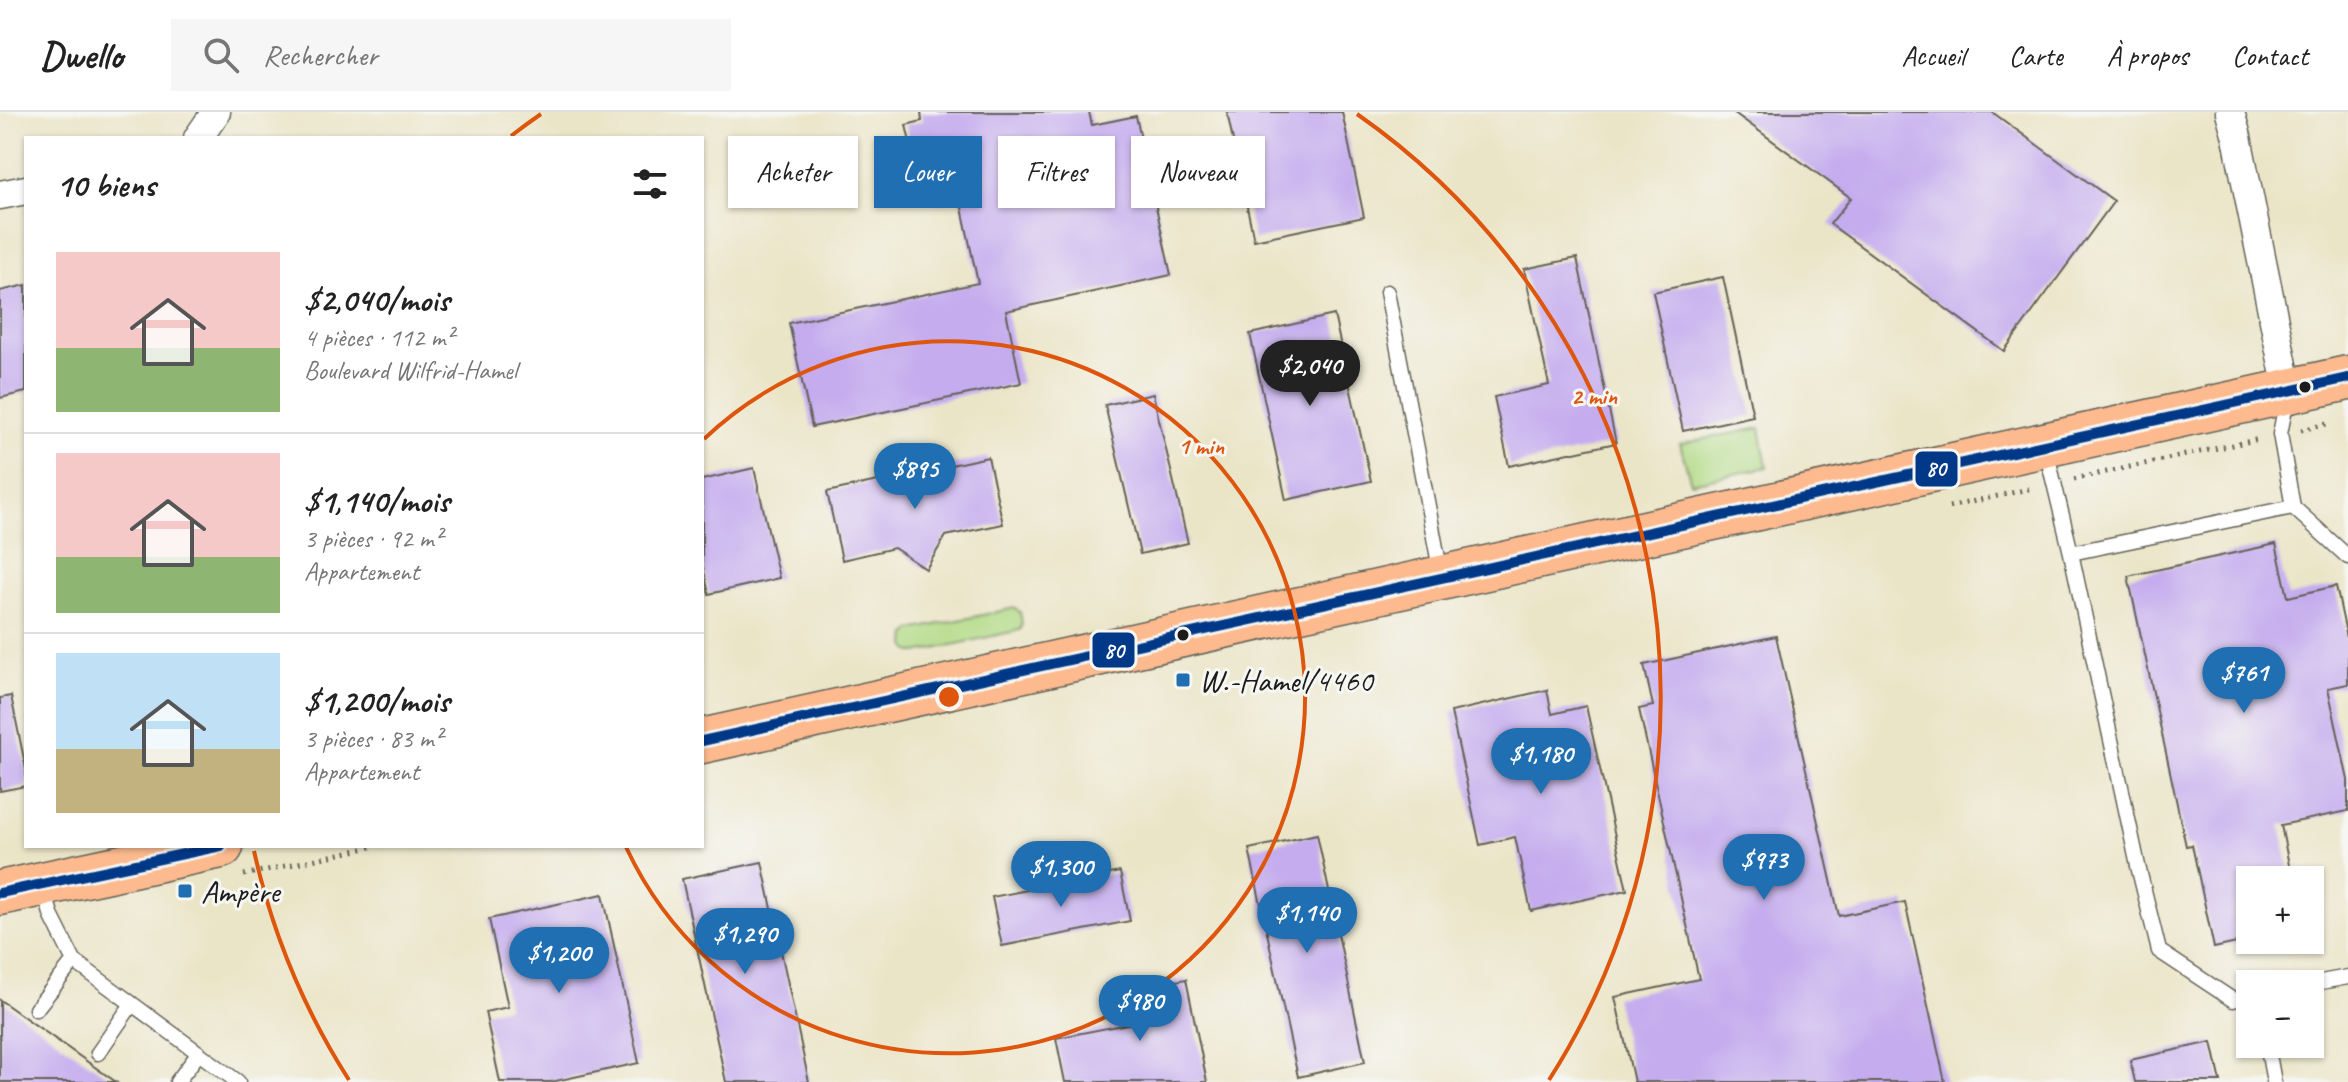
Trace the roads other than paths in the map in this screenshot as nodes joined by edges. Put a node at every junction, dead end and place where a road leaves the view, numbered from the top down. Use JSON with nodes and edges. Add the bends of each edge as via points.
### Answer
{"nodes":[{"id":1,"x":216,"y":112,"type":"edge"},
{"id":2,"x":2230,"y":112,"type":"edge"},
{"id":3,"x":199,"y":136,"type":"edge"},
{"id":4,"x":24,"y":190,"type":"edge"},
{"id":5,"x":0,"y":195,"type":"edge"},
{"id":6,"x":1387,"y":292,"type":"dead end"},
{"id":7,"x":2348,"y":378,"type":"edge"},
{"id":8,"x":2288,"y":390,"type":"junction"},
{"id":9,"x":2045,"y":445,"type":"junction"},
{"id":10,"x":2293,"y":507,"type":"junction"},
{"id":11,"x":2071,"y":553,"type":"junction"},
{"id":12,"x":2348,"y":557,"type":"edge"},
{"id":13,"x":1442,"y":578,"type":"junction"},
{"id":14,"x":704,"y":741,"type":"edge"},
{"id":15,"x":236,"y":860,"type":"edge"},
{"id":16,"x":21,"y":889,"type":"edge"},
{"id":17,"x":74,"y":961,"type":"junction"},
{"id":18,"x":2348,"y":977,"type":"edge"},
{"id":19,"x":2324,"y":981,"type":"edge"},
{"id":20,"x":2236,"y":999,"type":"edge"},
{"id":21,"x":132,"y":1004,"type":"junction"},
{"id":22,"x":36,"y":1009,"type":"dead end"},
{"id":23,"x":98,"y":1053,"type":"dead end"},
{"id":24,"x":199,"y":1053,"type":"junction"},
{"id":25,"x":2270,"y":1058,"type":"edge"},
{"id":26,"x":177,"y":1082,"type":"edge"},
{"id":27,"x":238,"y":1082,"type":"edge"},
{"id":28,"x":2274,"y":1082,"type":"edge"}],
"edges":[{"from":1,"to":3,"type":"street"},
{"from":2,"to":8,"type":"street"},
{"from":4,"to":5,"type":"street"},
{"from":6,"to":13,"type":"lane"},
{"from":7,"to":8,"type":"main road"},
{"from":8,"to":9,"type":"main road"},
{"from":8,"to":10,"type":"lane","via":[[2280,434]]},
{"from":9,"to":11,"type":"lane"},
{"from":9,"to":13,"type":"main road"},
{"from":10,"to":11,"type":"lane"},
{"from":10,"to":12,"type":"lane"},
{"from":11,"to":20,"type":"lane","via":[[2159,951]]},
{"from":13,"to":14,"type":"main road"},
{"from":15,"to":16,"type":"main road"},
{"from":16,"to":17,"type":"lane","via":[[52,917]]},
{"from":17,"to":21,"type":"lane"},
{"from":17,"to":22,"type":"lane"},
{"from":18,"to":19,"type":"lane"},
{"from":21,"to":23,"type":"lane"},
{"from":21,"to":24,"type":"lane"},
{"from":24,"to":26,"type":"lane"},
{"from":24,"to":27,"type":"lane"},
{"from":25,"to":28,"type":"lane"}]}
